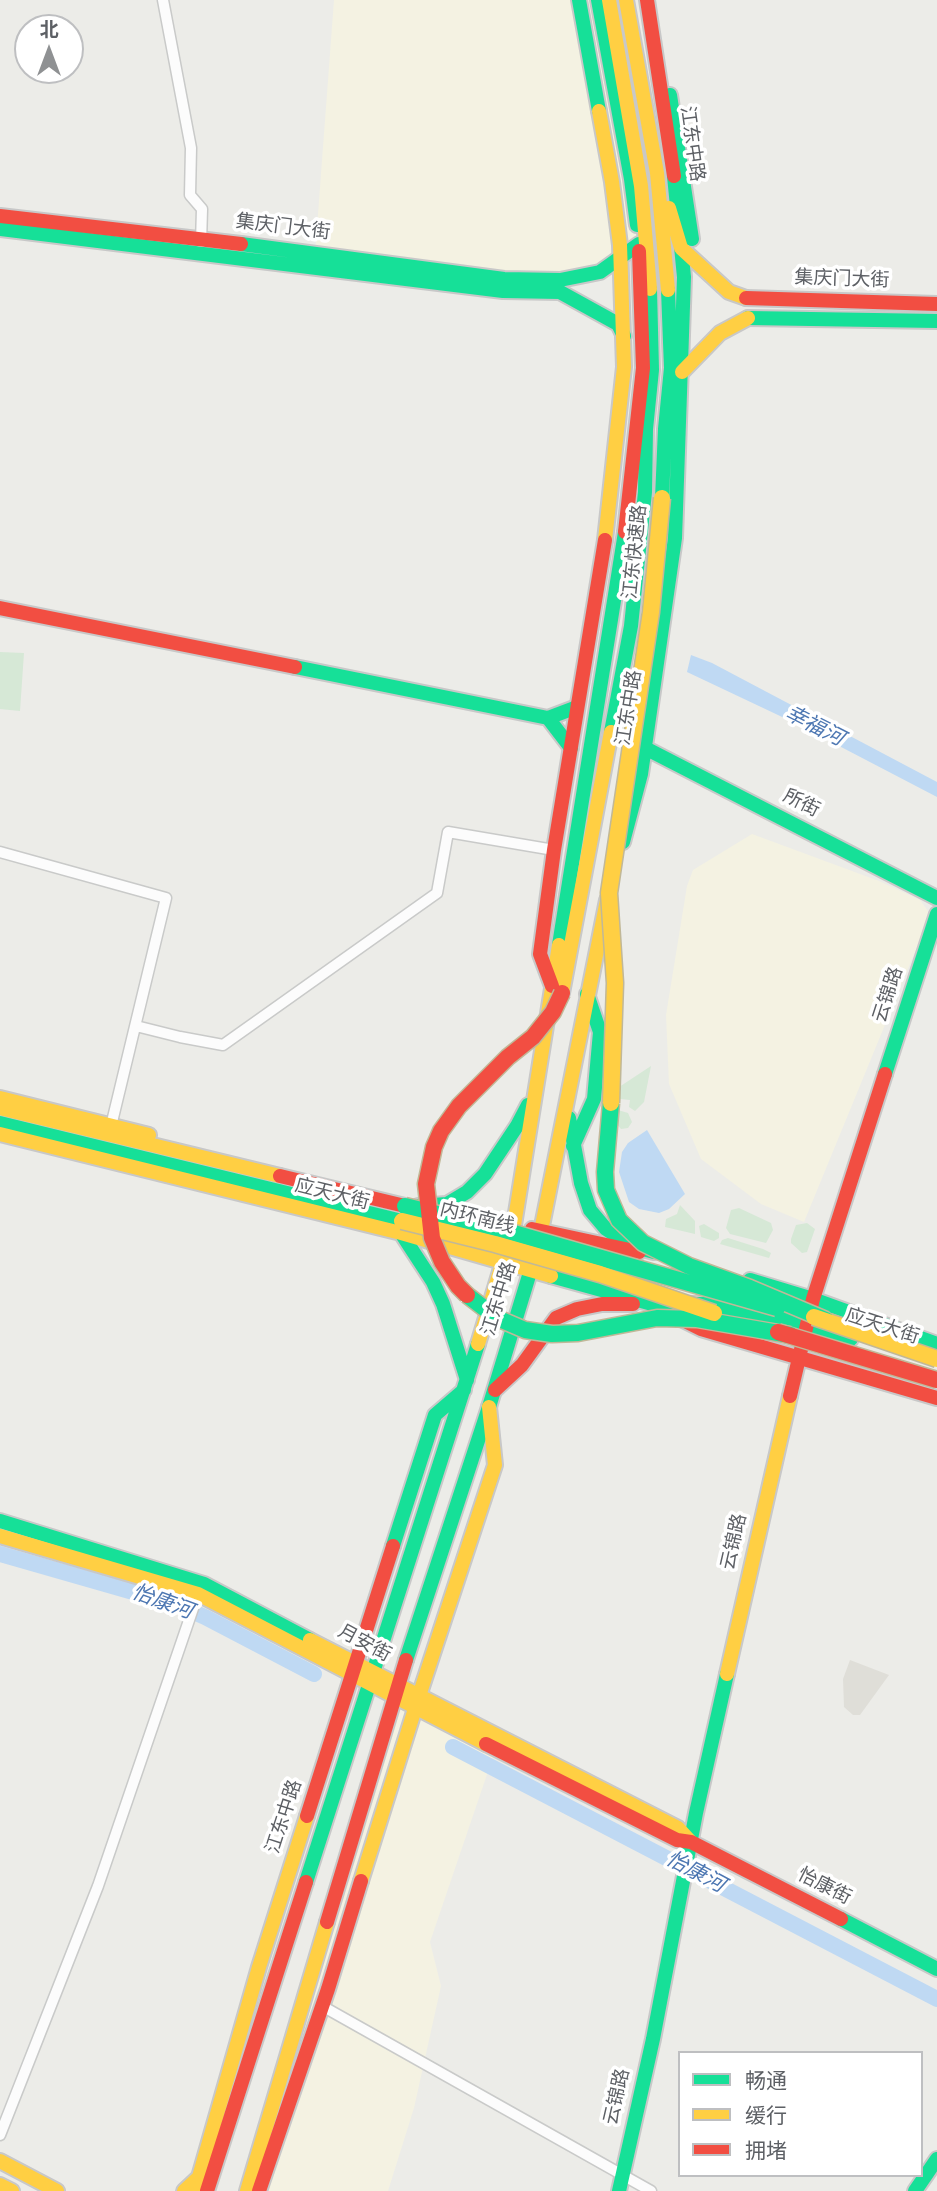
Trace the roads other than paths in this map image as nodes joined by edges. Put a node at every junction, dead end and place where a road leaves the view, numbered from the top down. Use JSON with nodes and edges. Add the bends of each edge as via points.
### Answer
{"nodes":[{"id":1,"x":163,"y":0,"type":"edge"},
{"id":2,"x":579,"y":0,"type":"edge"},
{"id":3,"x":598,"y":0,"type":"edge"},
{"id":4,"x":609,"y":0,"type":"edge"},
{"id":5,"x":626,"y":0,"type":"edge"},
{"id":6,"x":650,"y":0,"type":"edge"},
{"id":7,"x":657,"y":173,"type":"junction"},
{"id":8,"x":639,"y":174,"type":"junction"},
{"id":9,"x":0,"y":216,"type":"edge"},
{"id":10,"x":0,"y":229,"type":"edge"},
{"id":11,"x":639,"y":244,"type":"junction"},
{"id":12,"x":687,"y":244,"type":"junction"},
{"id":13,"x":201,"y":246,"type":"junction"},
{"id":14,"x":621,"y":257,"type":"junction"},
{"id":15,"x":560,"y":286,"type":"junction"},
{"id":16,"x":937,"y":304,"type":"edge"},
{"id":17,"x":937,"y":321,"type":"edge"},
{"id":18,"x":623,"y":334,"type":"junction"},
{"id":19,"x":643,"y":368,"type":"junction"},
{"id":20,"x":682,"y":372,"type":"junction"},
{"id":21,"x":0,"y":608,"type":"edge"},
{"id":22,"x":577,"y":707,"type":"junction"},
{"id":23,"x":548,"y":718,"type":"junction"},
{"id":24,"x":571,"y":748,"type":"junction"},
{"id":25,"x":645,"y":748,"type":"junction"},
{"id":26,"x":554,"y":850,"type":"junction"},
{"id":27,"x":0,"y":852,"type":"edge"},
{"id":28,"x":937,"y":898,"type":"edge"},
{"id":29,"x":937,"y":914,"type":"edge"},
{"id":30,"x":557,"y":990,"type":"junction"},
{"id":31,"x":587,"y":993,"type":"junction"},
{"id":32,"x":136,"y":1026,"type":"junction"},
{"id":33,"x":536,"y":1090,"type":"junction"},
{"id":34,"x":0,"y":1098,"type":"edge"},
{"id":35,"x":567,"y":1104,"type":"junction"},
{"id":36,"x":0,"y":1108,"type":"edge"},
{"id":37,"x":0,"y":1123,"type":"edge"},
{"id":38,"x":111,"y":1126,"type":"junction"},
{"id":39,"x":0,"y":1134,"type":"edge"},
{"id":40,"x":573,"y":1146,"type":"junction"},
{"id":41,"x":414,"y":1206,"type":"junction"},
{"id":42,"x":512,"y":1232,"type":"junction"},
{"id":43,"x":401,"y":1233,"type":"junction"},
{"id":44,"x":540,"y":1240,"type":"junction"},
{"id":45,"x":505,"y":1261,"type":"junction"},
{"id":46,"x":687,"y":1262,"type":"junction"},
{"id":47,"x":531,"y":1269,"type":"junction"},
{"id":48,"x":813,"y":1299,"type":"junction"},
{"id":49,"x":652,"y":1304,"type":"junction"},
{"id":50,"x":826,"y":1320,"type":"junction"},
{"id":51,"x":800,"y":1331,"type":"junction"},
{"id":52,"x":937,"y":1344,"type":"edge"},
{"id":53,"x":937,"y":1358,"type":"edge"},
{"id":54,"x":798,"y":1359,"type":"junction"},
{"id":55,"x":937,"y":1367,"type":"edge"},
{"id":56,"x":937,"y":1373,"type":"edge"},
{"id":57,"x":937,"y":1380,"type":"edge"},
{"id":58,"x":465,"y":1385,"type":"junction"},
{"id":59,"x":937,"y":1398,"type":"edge"},
{"id":60,"x":491,"y":1399,"type":"junction"},
{"id":61,"x":0,"y":1521,"type":"edge"},
{"id":62,"x":0,"y":1536,"type":"edge"},
{"id":63,"x":198,"y":1595,"type":"junction"},
{"id":64,"x":355,"y":1669,"type":"junction"},
{"id":65,"x":372,"y":1678,"type":"junction"},
{"id":66,"x":396,"y":1692,"type":"junction"},
{"id":67,"x":417,"y":1702,"type":"junction"},
{"id":68,"x":691,"y":1842,"type":"junction"},
{"id":69,"x":937,"y":1969,"type":"edge"},
{"id":70,"x":322,"y":2006,"type":"junction"},
{"id":71,"x":0,"y":2135,"type":"edge"},
{"id":72,"x":937,"y":2159,"type":"edge"},
{"id":73,"x":0,"y":2161,"type":"edge"},
{"id":74,"x":620,"y":2183,"type":"edge"},
{"id":75,"x":0,"y":2185,"type":"edge"},
{"id":76,"x":202,"y":2186,"type":"edge"},
{"id":77,"x":12,"y":2191,"type":"edge"},
{"id":78,"x":57,"y":2191,"type":"edge"},
{"id":79,"x":184,"y":2191,"type":"edge"},
{"id":80,"x":247,"y":2191,"type":"edge"},
{"id":81,"x":259,"y":2191,"type":"edge"},
{"id":82,"x":651,"y":2191,"type":"edge"},
{"id":83,"x":915,"y":2191,"type":"edge"}],
"edges":[{"from":1,"to":13,"type":"street","via":[[191,148],[190,195],[202,209]]},
{"from":2,"to":14,"type":"main road","name":"江东中路"},
{"from":3,"to":11,"type":"main road","name":"江东中路"},
{"from":4,"to":8,"type":"main road","name":"江东快速路"},
{"from":5,"to":7,"type":"main road","name":"江东快速路"},
{"from":6,"to":12,"type":"main road","name":"江东中路"},
{"from":7,"to":12,"type":"main road"},
{"from":7,"to":50,"type":"main road","name":"江东快速路","bridge":true,"via":[[671,368],[651,612],[609,893],[615,983],[606,1190],[619,1220],[643,1243]]},
{"from":8,"to":11,"type":"main road"},
{"from":8,"to":30,"type":"main road","name":"江东快速路","via":[[650,282],[652,370],[645,492],[631,626]]},
{"from":9,"to":13,"type":"main road","name":"集庆门大街"},
{"from":10,"to":13,"type":"main road","name":"集庆门大街"},
{"from":11,"to":14,"type":"main road","name":"集庆门大街"},
{"from":11,"to":19,"type":"main road","name":"江东中路"},
{"from":12,"to":16,"type":"main road","name":"集庆门大街","via":[[729,292],[746,298]]},
{"from":12,"to":20,"type":"main road","name":"江东中路"},
{"from":13,"to":15,"type":"main road","name":"集庆门大街"},
{"from":14,"to":15,"type":"main road","name":"集庆门大街","via":[[600,272]]},
{"from":14,"to":18,"type":"main road","name":"江东中路"},
{"from":15,"to":18,"type":"main road","via":[[618,324]]},
{"from":17,"to":20,"type":"main road","name":"集庆门大街","via":[[748,318],[720,333]]},
{"from":18,"to":19,"type":"main road"},
{"from":18,"to":22,"type":"main road","name":"江东中路","via":[[624,367],[607,526]]},
{"from":19,"to":30,"type":"main road","name":"江东中路","via":[[626,528]]},
{"from":20,"to":25,"type":"main road","name":"江东中路","via":[[675,538]]},
{"from":21,"to":23,"type":"main road"},
{"from":22,"to":23,"type":"main road"},
{"from":22,"to":24,"type":"main road","name":"江东中路"},
{"from":23,"to":24,"type":"main road"},
{"from":24,"to":26,"type":"main road","name":"江东中路"},
{"from":25,"to":28,"type":"main road","name":"所街"},
{"from":25,"to":31,"type":"main road","name":"江东中路"},
{"from":26,"to":30,"type":"main road","name":"江东中路","via":[[540,954]]},
{"from":26,"to":32,"type":"street","via":[[448,832],[437,893],[223,1045]]},
{"from":27,"to":32,"type":"street","via":[[166,898]]},
{"from":29,"to":48,"type":"main road","name":"云锦路"},
{"from":30,"to":33,"type":"main road","name":"江东中路"},
{"from":30,"to":51,"type":"main road","bridge":true,"via":[[553,1012],[533,1037],[459,1106],[434,1147],[426,1184],[432,1238],[458,1286],[497,1318],[525,1330],[552,1334],[657,1318],[697,1318]]},
{"from":31,"to":35,"type":"main road","name":"江东中路"},
{"from":31,"to":40,"type":"main road","via":[[600,1032],[594,1099]]},
{"from":32,"to":38,"type":"street"},
{"from":33,"to":41,"type":"main road","via":[[485,1174],[467,1192],[447,1204]]},
{"from":33,"to":42,"type":"main road","name":"江东中路"},
{"from":34,"to":38,"type":"main road","name":"应天大街"},
{"from":35,"to":40,"type":"main road"},
{"from":35,"to":44,"type":"main road","name":"江东中路"},
{"from":36,"to":50,"type":"main road","name":"内环南线","bridge":true,"via":[[503,1230],[744,1301]]},
{"from":37,"to":51,"type":"main road","name":"内环南线","bridge":true,"via":[[495,1244],[702,1310]]},
{"from":38,"to":41,"type":"main road","name":"应天大街"},
{"from":39,"to":43,"type":"main road","name":"应天大街"},
{"from":40,"to":46,"type":"main road","via":[[590,1210],[606,1229],[632,1246]]},
{"from":41,"to":42,"type":"main road","name":"应天大街","via":[[493,1231]]},
{"from":42,"to":44,"type":"main road","name":"应天大街"},
{"from":42,"to":45,"type":"main road","name":"江东中路"},
{"from":43,"to":45,"type":"main road","name":"应天大街"},
{"from":43,"to":58,"type":"main road","via":[[443,1304]]},
{"from":44,"to":46,"type":"main road","name":"应天大街"},
{"from":44,"to":47,"type":"main road","name":"江东中路"},
{"from":44,"to":51,"type":"main road","name":"应天大街"},
{"from":45,"to":47,"type":"main road","name":"应天大街"},
{"from":45,"to":58,"type":"main road","name":"江东中路"},
{"from":46,"to":48,"type":"main road","name":"应天大街"},
{"from":47,"to":49,"type":"main road","name":"应天大街"},
{"from":47,"to":60,"type":"main road","name":"江东中路"},
{"from":48,"to":51,"type":"main road","name":"云锦路"},
{"from":48,"to":52,"type":"main road","name":"应天大街"},
{"from":49,"to":51,"type":"main road","name":"应天大街","via":[[710,1304]]},
{"from":49,"to":54,"type":"main road","name":"应天大街","via":[[701,1329]]},
{"from":49,"to":60,"type":"main road","via":[[602,1304],[556,1318]]},
{"from":50,"to":53,"type":"main road","name":"内环南线","bridge":true},
{"from":51,"to":53,"type":"main road"},
{"from":51,"to":54,"type":"main road","name":"云锦路"},
{"from":51,"to":55,"type":"main road","name":"应天大街"},
{"from":51,"to":56,"type":"main road","name":"应天大街"},
{"from":51,"to":57,"type":"main road","name":"内环南线","bridge":true},
{"from":54,"to":59,"type":"main road","name":"应天大街"},
{"from":54,"to":68,"type":"main road","name":"云锦路"},
{"from":58,"to":64,"type":"main road","name":"江东中路","via":[[435,1415]]},
{"from":58,"to":65,"type":"main road","name":"江东中路"},
{"from":60,"to":66,"type":"main road","name":"江东中路"},
{"from":60,"to":67,"type":"main road","name":"江东中路","via":[[495,1465]]},
{"from":61,"to":64,"type":"main road","name":"月安街","via":[[204,1584]]},
{"from":62,"to":63,"type":"main road"},
{"from":63,"to":64,"type":"main road"},
{"from":63,"to":71,"type":"street","via":[[98,1886]]},
{"from":64,"to":65,"type":"main road","name":"月安街"},
{"from":64,"to":76,"type":"main road","name":"江东中路","via":[[259,1967]]},
{"from":65,"to":66,"type":"main road","name":"月安街"},
{"from":65,"to":76,"type":"main road","name":"江东中路"},
{"from":66,"to":67,"type":"main road","name":"月安街"},
{"from":66,"to":80,"type":"main road","name":"江东中路"},
{"from":67,"to":68,"type":"main road","name":"怡康街","via":[[677,1840]]},
{"from":67,"to":70,"type":"main road","name":"江东中路"},
{"from":68,"to":69,"type":"main road","name":"怡康街"},
{"from":68,"to":74,"type":"main road","name":"云锦路"},
{"from":70,"to":74,"type":"street"},
{"from":70,"to":81,"type":"main road","name":"江东中路"},
{"from":72,"to":83,"type":"main road"},
{"from":73,"to":78,"type":"main road"},
{"from":74,"to":82,"type":"street"},
{"from":75,"to":77,"type":"main road"},
{"from":76,"to":79,"type":"main road"}]}
